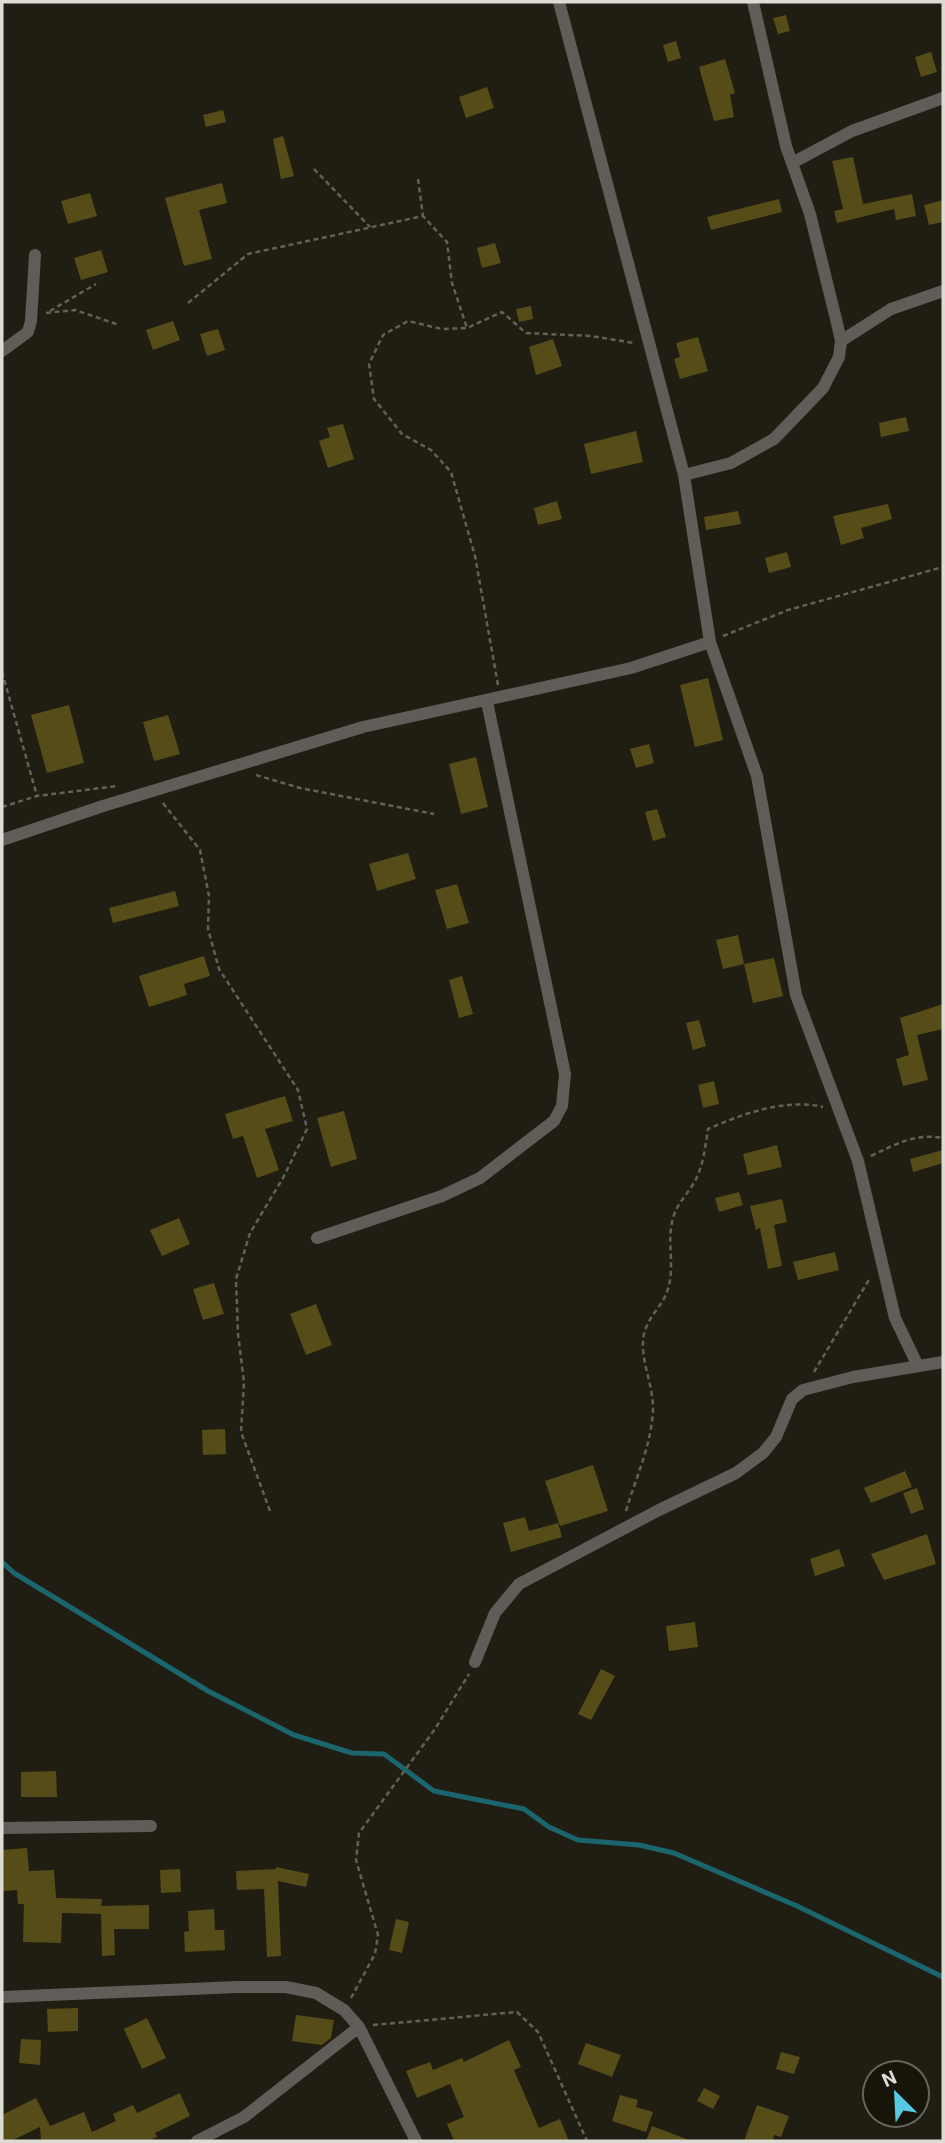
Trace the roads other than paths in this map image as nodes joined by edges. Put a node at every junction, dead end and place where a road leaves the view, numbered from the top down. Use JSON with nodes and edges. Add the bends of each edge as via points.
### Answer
{"nodes":[{"id":1,"x":559,"y":2,"type":"edge"},
{"id":2,"x":753,"y":2,"type":"edge"},
{"id":3,"x":943,"y":98,"type":"edge"},
{"id":4,"x":792,"y":163,"type":"junction"},
{"id":5,"x":34,"y":255,"type":"dead end"},
{"id":6,"x":943,"y":291,"type":"edge"},
{"id":7,"x":841,"y":341,"type":"junction"},
{"id":8,"x":2,"y":351,"type":"edge"},
{"id":9,"x":684,"y":475,"type":"junction"},
{"id":10,"x":710,"y":642,"type":"junction"},
{"id":11,"x":494,"y":700,"type":"junction"},
{"id":12,"x":2,"y":840,"type":"edge"},
{"id":13,"x":317,"y":1238,"type":"dead end"},
{"id":14,"x":943,"y":1362,"type":"edge"},
{"id":15,"x":917,"y":1364,"type":"junction"},
{"id":16,"x":475,"y":1662,"type":"road end"},
{"id":17,"x":150,"y":1826,"type":"dead end"},
{"id":18,"x":2,"y":1828,"type":"edge"},
{"id":19,"x":2,"y":1997,"type":"edge"},
{"id":20,"x":359,"y":2027,"type":"junction"},
{"id":21,"x":197,"y":2141,"type":"edge"},
{"id":22,"x":416,"y":2141,"type":"edge"}],
"edges":[{"from":1,"to":9,"type":"street"},
{"from":2,"to":4,"type":"street"},
{"from":3,"to":4,"type":"street","via":[[852,131]]},
{"from":4,"to":7,"type":"street","via":[[810,214]]},
{"from":5,"to":8,"type":"street","via":[[32,321],[27,331]]},
{"from":6,"to":7,"type":"street","via":[[891,309]]},
{"from":7,"to":9,"type":"street","via":[[839,357],[823,388],[774,439],[732,463]]},
{"from":9,"to":10,"type":"street"},
{"from":10,"to":11,"type":"street","via":[[631,668]]},
{"from":10,"to":15,"type":"street","via":[[757,776],[796,995],[858,1161],[899,1330]]},
{"from":11,"to":12,"type":"street","via":[[363,727]]},
{"from":11,"to":13,"type":"street","via":[[565,1073],[560,1113],[474,1182]]},
{"from":14,"to":15,"type":"street"},
{"from":15,"to":16,"type":"street","via":[[803,1390],[792,1399],[776,1437],[750,1463],[519,1584],[495,1613]]},
{"from":17,"to":18,"type":"street"},
{"from":19,"to":20,"type":"street","via":[[286,1987],[316,1993],[344,2010]]},
{"from":20,"to":21,"type":"street","via":[[244,2117]]},
{"from":20,"to":22,"type":"street"}]}
